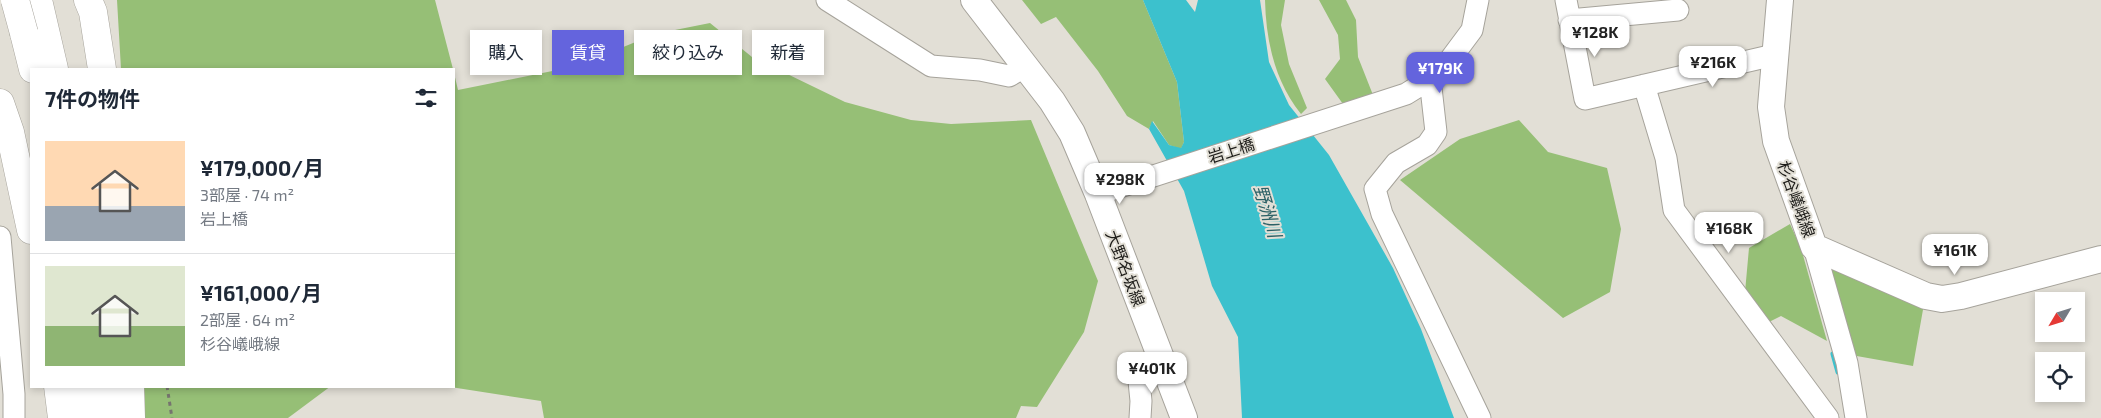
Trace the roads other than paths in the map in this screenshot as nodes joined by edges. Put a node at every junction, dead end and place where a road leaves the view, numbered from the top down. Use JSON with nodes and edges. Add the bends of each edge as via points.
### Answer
{"nodes":[{"id":1,"x":15,"y":0,"type":"edge"},
{"id":2,"x":24,"y":0,"type":"edge"},
{"id":3,"x":38,"y":0,"type":"edge"},
{"id":4,"x":88,"y":0,"type":"edge"},
{"id":5,"x":827,"y":0,"type":"edge"},
{"id":6,"x":974,"y":0,"type":"edge"},
{"id":7,"x":1478,"y":0,"type":"edge"},
{"id":8,"x":1780,"y":0,"type":"edge"},
{"id":9,"x":1568,"y":10,"type":"edge"},
{"id":10,"x":1678,"y":10,"type":"dead end"},
{"id":11,"x":0,"y":12,"type":"edge"},
{"id":12,"x":35,"y":31,"type":"junction"},
{"id":13,"x":1774,"y":55,"type":"junction"},
{"id":14,"x":1026,"y":66,"type":"junction"},
{"id":15,"x":33,"y":68,"type":"edge"},
{"id":16,"x":54,"y":68,"type":"edge"},
{"id":17,"x":102,"y":68,"type":"edge"},
{"id":18,"x":1430,"y":79,"type":"junction"},
{"id":19,"x":1644,"y":85,"type":"junction"},
{"id":20,"x":0,"y":103,"type":"edge"},
{"id":21,"x":1098,"y":194,"type":"junction"},
{"id":22,"x":30,"y":225,"type":"edge"},
{"id":23,"x":0,"y":237,"type":"edge"},
{"id":24,"x":1814,"y":247,"type":"junction"},
{"id":25,"x":2101,"y":259,"type":"edge"},
{"id":26,"x":4,"y":329,"type":"edge"},
{"id":27,"x":1159,"y":355,"type":"junction"},
{"id":28,"x":58,"y":388,"type":"edge"},
{"id":29,"x":81,"y":388,"type":"edge"},
{"id":30,"x":103,"y":388,"type":"edge"},
{"id":31,"x":130,"y":388,"type":"edge"},
{"id":32,"x":14,"y":418,"type":"edge"},
{"id":33,"x":62,"y":418,"type":"edge"},
{"id":34,"x":84,"y":418,"type":"edge"},
{"id":35,"x":106,"y":418,"type":"edge"},
{"id":36,"x":130,"y":418,"type":"edge"},
{"id":37,"x":1140,"y":418,"type":"edge"},
{"id":38,"x":1184,"y":418,"type":"edge"},
{"id":39,"x":1480,"y":418,"type":"edge"},
{"id":40,"x":1828,"y":418,"type":"edge"},
{"id":41,"x":1856,"y":418,"type":"edge"}],
"edges":[{"from":1,"to":12,"type":"highway","bridge":true},
{"from":2,"to":11,"type":"main road"},
{"from":3,"to":12,"type":"highway"},
{"from":4,"to":17,"type":"highway","via":[[93,12]]},
{"from":5,"to":14,"type":"street","via":[[932,66],[1010,76]]},
{"from":6,"to":14,"type":"main road","name":"大野名坂線"},
{"from":7,"to":18,"type":"street","name":"岩上橋","via":[[1472,30],[1440,73]]},
{"from":8,"to":13,"type":"main road","name":"杉谷嶬峨線"},
{"from":9,"to":10,"type":"street"},
{"from":9,"to":19,"type":"street","via":[[1585,99]]},
{"from":12,"to":15,"type":"highway"},
{"from":12,"to":16,"type":"highway"},
{"from":13,"to":19,"type":"street"},
{"from":13,"to":24,"type":"main road","name":"杉谷嶬峨線","via":[[1771,107],[1776,141]]},
{"from":14,"to":21,"type":"main road","name":"大野名坂線","via":[[1072,133]]},
{"from":18,"to":21,"type":"street","name":"岩上橋","via":[[1406,94]]},
{"from":18,"to":39,"type":"street","via":[[1436,132],[1427,145],[1396,162],[1374,189],[1382,214]]},
{"from":19,"to":40,"type":"street","via":[[1666,158],[1674,210]]},
{"from":20,"to":22,"type":"highway","via":[[10,132]]},
{"from":21,"to":27,"type":"main road","name":"大野名坂線"},
{"from":23,"to":26,"type":"street"},
{"from":24,"to":25,"type":"main road","name":"杉谷嶬峨線","via":[[1926,296],[1942,299]]},
{"from":24,"to":41,"type":"street","via":[[1847,364]]},
{"from":26,"to":32,"type":"street","via":[[14,394]]},
{"from":27,"to":37,"type":"street","via":[[1139,381]]},
{"from":27,"to":38,"type":"main road","name":"大野名坂線"},
{"from":28,"to":33,"type":"highway"},
{"from":29,"to":34,"type":"highway"},
{"from":30,"to":35,"type":"highway"},
{"from":31,"to":36,"type":"highway"}]}
